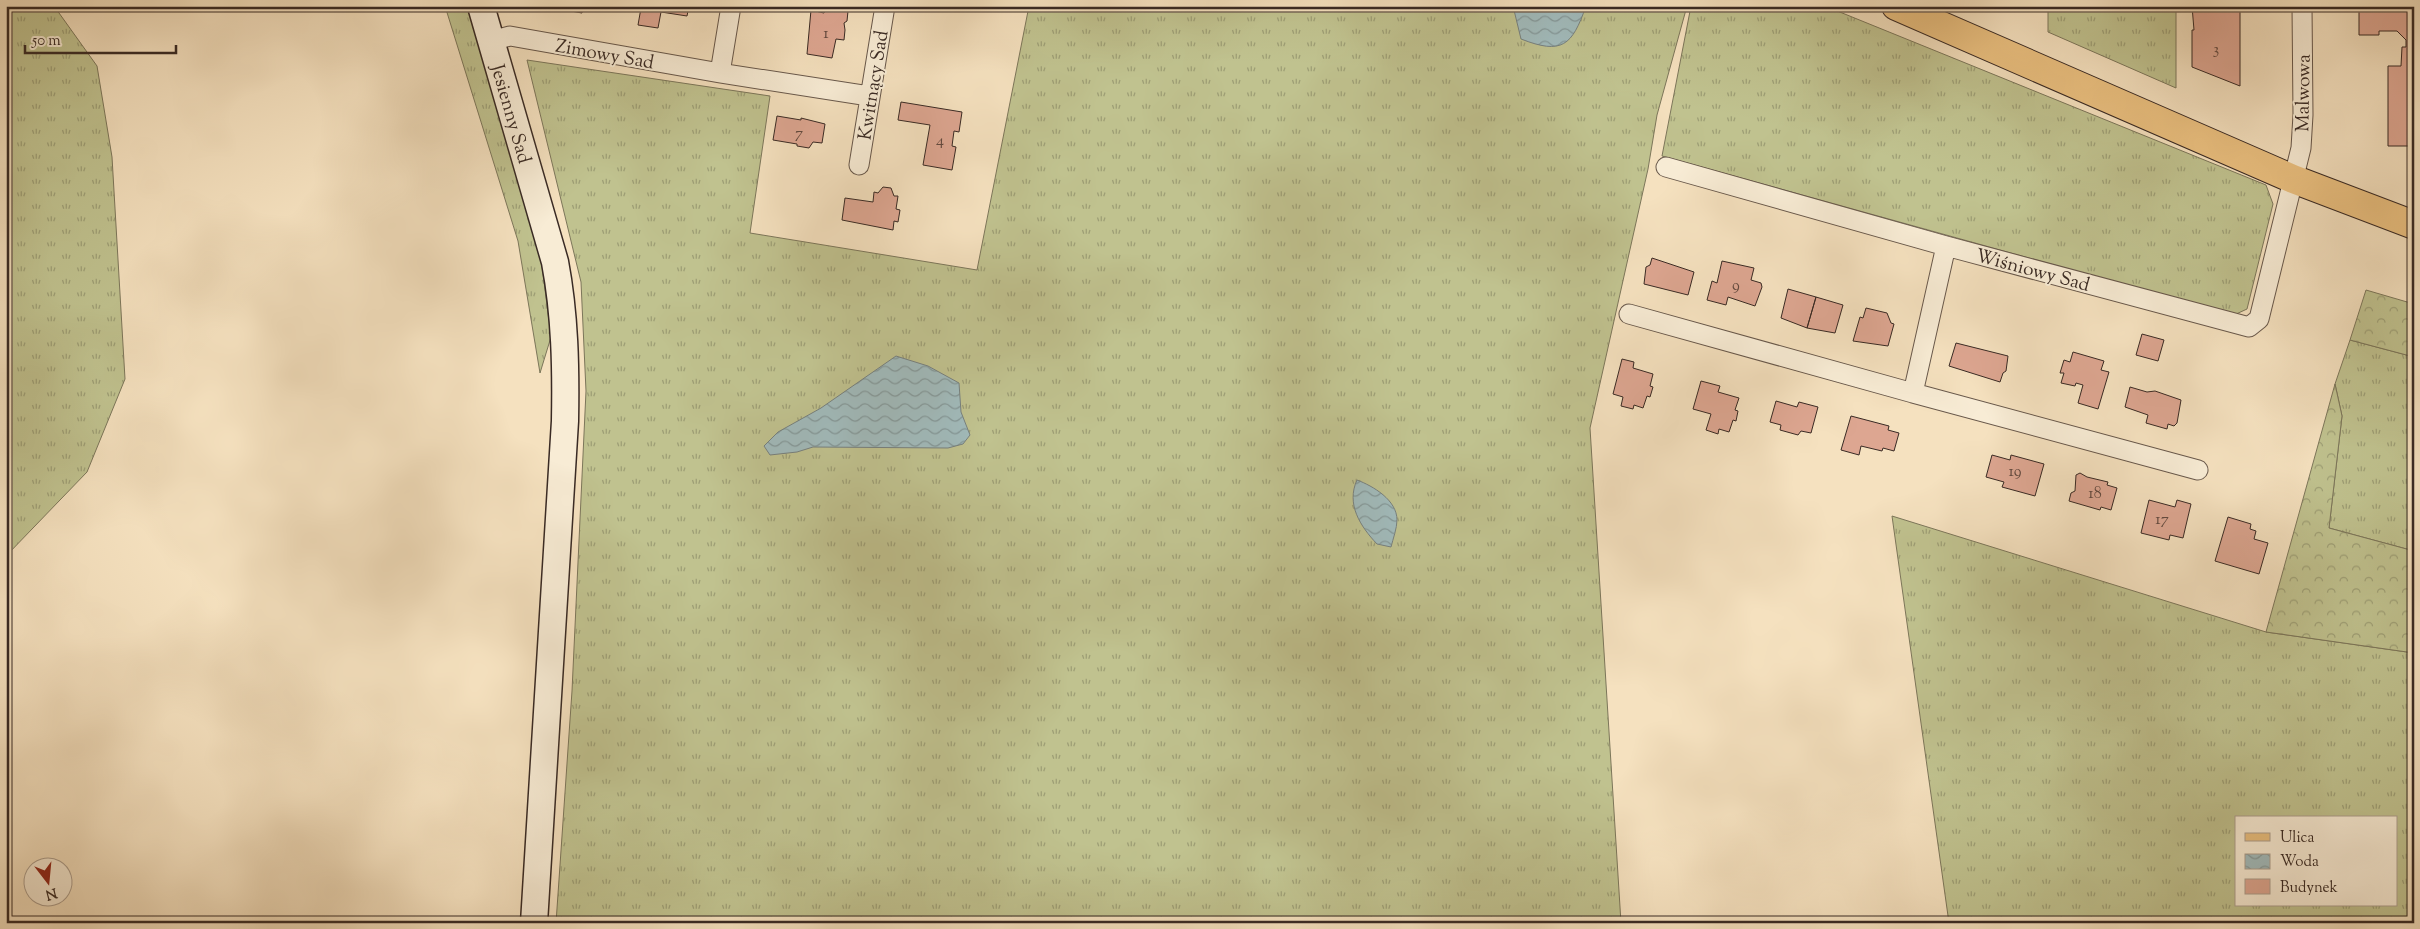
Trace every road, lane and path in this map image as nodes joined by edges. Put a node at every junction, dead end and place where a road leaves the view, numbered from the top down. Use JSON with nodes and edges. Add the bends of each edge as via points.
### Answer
{"nodes":[{"id":1,"x":481,"y":6,"type":"edge"},
{"id":2,"x":731,"y":6,"type":"edge"},
{"id":3,"x":885,"y":6,"type":"edge"},
{"id":4,"x":2302,"y":6,"type":"edge"},
{"id":5,"x":1905,"y":8,"type":"edge"},
{"id":6,"x":491,"y":41,"type":"junction"},
{"id":7,"x":720,"y":74,"type":"junction"},
{"id":8,"x":869,"y":96,"type":"junction"},
{"id":9,"x":859,"y":165,"type":"dead end"},
{"id":10,"x":1666,"y":167,"type":"dead end"},
{"id":11,"x":2293,"y":179,"type":"junction"},
{"id":12,"x":2414,"y":225,"type":"edge"},
{"id":13,"x":1946,"y":246,"type":"junction"},
{"id":14,"x":1629,"y":314,"type":"dead end"},
{"id":15,"x":1913,"y":393,"type":"junction"},
{"id":16,"x":2198,"y":470,"type":"dead end"},
{"id":17,"x":534,"y":923,"type":"edge"}],
"edges":[{"from":1,"to":6,"type":"street","name":"Jesienny Sad"},
{"from":2,"to":7,"type":"street"},
{"from":3,"to":8,"type":"street","name":"Kwitnący Sad"},
{"from":4,"to":11,"type":"street","name":"Malwowa","via":[[2303,116],[2301,148]]},
{"from":5,"to":11,"type":"main road"},
{"from":6,"to":7,"type":"street","name":"Zimowy Sad","via":[[510,36]]},
{"from":6,"to":17,"type":"street","name":"Jesienny Sad","via":[[556,262],[565,347],[566,391]]},
{"from":7,"to":8,"type":"street","name":"Zimowy Sad"},
{"from":8,"to":9,"type":"street","name":"Kwitnący Sad"},
{"from":10,"to":13,"type":"street","name":"Wiśniowy Sad"},
{"from":11,"to":12,"type":"main road"},
{"from":11,"to":13,"type":"street","name":"Wiśniowy Sad","via":[[2259,319],[2249,327]]},
{"from":13,"to":15,"type":"street"},
{"from":14,"to":15,"type":"street"},
{"from":15,"to":16,"type":"street"}]}
